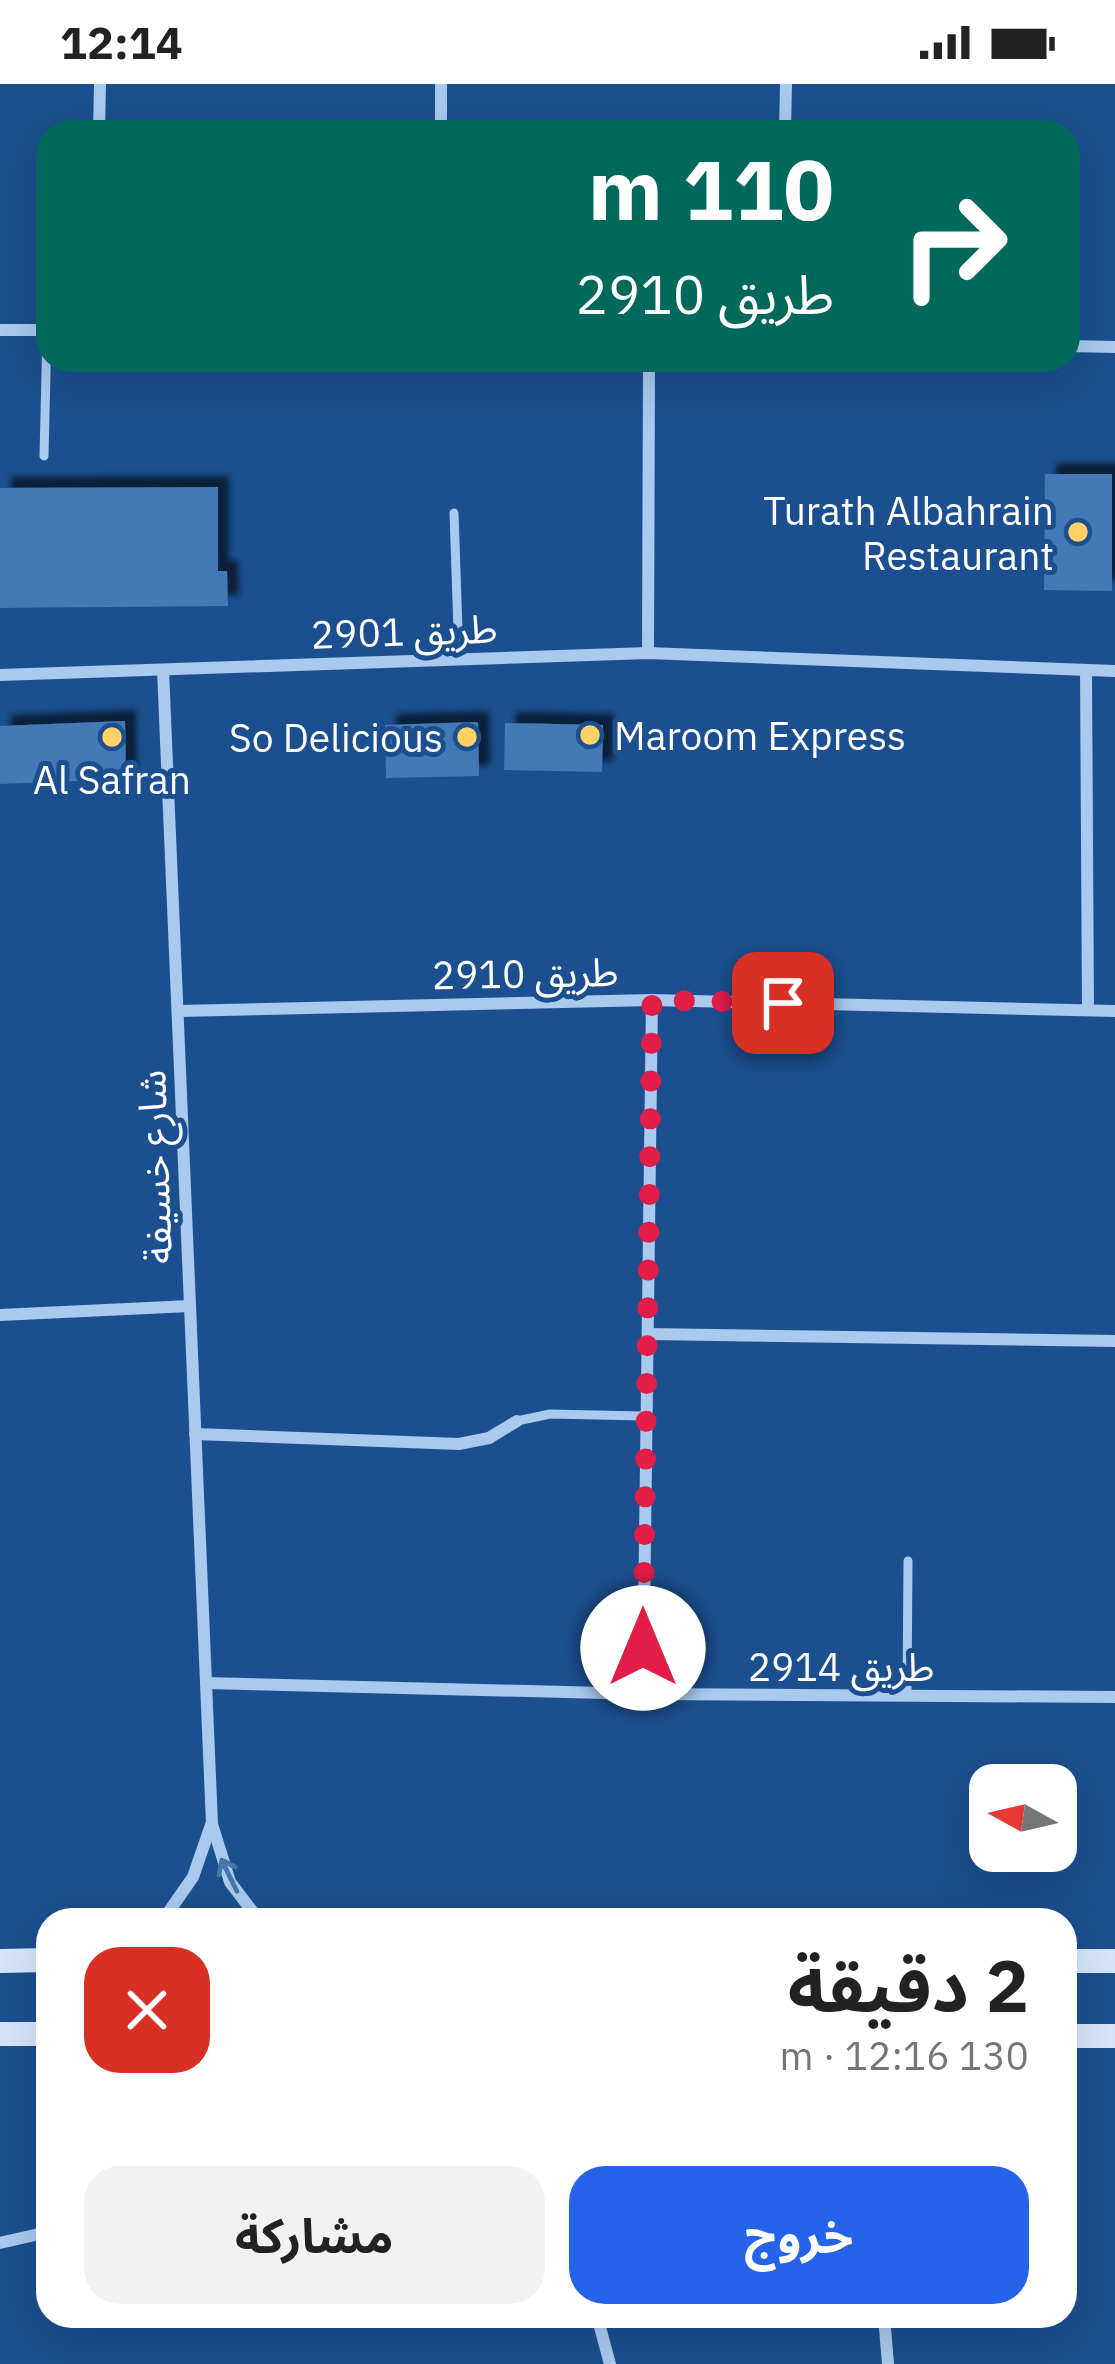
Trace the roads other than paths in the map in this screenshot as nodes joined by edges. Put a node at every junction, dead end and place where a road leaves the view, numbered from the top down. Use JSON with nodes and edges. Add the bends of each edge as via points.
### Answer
{"nodes":[{"id":1,"x":100,"y":84,"type":"edge"},
{"id":2,"x":441,"y":84,"type":"edge"},
{"id":3,"x":786,"y":84,"type":"edge"},
{"id":4,"x":99,"y":120,"type":"edge"},
{"id":5,"x":441,"y":120,"type":"edge"},
{"id":6,"x":785,"y":120,"type":"edge"},
{"id":7,"x":0,"y":330,"type":"edge"},
{"id":8,"x":36,"y":330,"type":"edge"},
{"id":9,"x":1080,"y":346,"type":"edge"},
{"id":10,"x":1115,"y":347,"type":"edge"},
{"id":11,"x":46,"y":372,"type":"edge"},
{"id":12,"x":649,"y":372,"type":"edge"},
{"id":13,"x":44,"y":456,"type":"dead end"},
{"id":14,"x":454,"y":513,"type":"dead end"},
{"id":15,"x":648,"y":653,"type":"junction"},
{"id":16,"x":459,"y":659,"type":"junction"},
{"id":17,"x":163,"y":670,"type":"junction"},
{"id":18,"x":1086,"y":670,"type":"junction"},
{"id":19,"x":1115,"y":671,"type":"edge"},
{"id":20,"x":0,"y":675,"type":"edge"},
{"id":21,"x":652,"y":1000,"type":"junction"},
{"id":22,"x":1088,"y":1010,"type":"junction"},
{"id":23,"x":178,"y":1011,"type":"junction"},
{"id":24,"x":1115,"y":1011,"type":"edge"},
{"id":25,"x":190,"y":1306,"type":"junction"},
{"id":26,"x":0,"y":1315,"type":"edge"},
{"id":27,"x":647,"y":1334,"type":"junction"},
{"id":28,"x":1115,"y":1341,"type":"edge"},
{"id":29,"x":644,"y":1416,"type":"junction"},
{"id":30,"x":517,"y":1421,"type":"joint"},
{"id":31,"x":195,"y":1435,"type":"junction"},
{"id":32,"x":908,"y":1561,"type":"dead end"},
{"id":33,"x":206,"y":1683,"type":"junction"},
{"id":34,"x":643,"y":1694,"type":"junction"},
{"id":35,"x":907,"y":1696,"type":"junction"},
{"id":36,"x":1115,"y":1697,"type":"edge"},
{"id":37,"x":212,"y":1824,"type":"junction"},
{"id":38,"x":171,"y":1908,"type":"edge"},
{"id":39,"x":250,"y":1908,"type":"edge"},
{"id":40,"x":0,"y":1960,"type":"edge"},
{"id":41,"x":36,"y":1960,"type":"edge"},
{"id":42,"x":1077,"y":1961,"type":"edge"},
{"id":43,"x":1115,"y":1961,"type":"edge"},
{"id":44,"x":0,"y":2034,"type":"edge"},
{"id":45,"x":36,"y":2034,"type":"edge"},
{"id":46,"x":1077,"y":2036,"type":"edge"},
{"id":47,"x":1115,"y":2036,"type":"edge"},
{"id":48,"x":36,"y":2235,"type":"edge"},
{"id":49,"x":0,"y":2243,"type":"edge"},
{"id":50,"x":600,"y":2328,"type":"edge"},
{"id":51,"x":885,"y":2328,"type":"edge"},
{"id":52,"x":610,"y":2364,"type":"edge"},
{"id":53,"x":888,"y":2364,"type":"edge"}],
"edges":[{"from":1,"to":4,"type":"street"},
{"from":2,"to":5,"type":"street"},
{"from":3,"to":6,"type":"street"},
{"from":7,"to":8,"type":"street"},
{"from":9,"to":10,"type":"street"},
{"from":11,"to":13,"type":"lane"},
{"from":12,"to":15,"type":"street"},
{"from":14,"to":16,"type":"lane"},
{"from":15,"to":16,"type":"street","name":"طريق 2901"},
{"from":15,"to":18,"type":"street","name":"طريق 2901"},
{"from":16,"to":17,"type":"street","name":"طريق 2901"},
{"from":17,"to":20,"type":"street"},
{"from":17,"to":23,"type":"street","name":"شارع خسيفة"},
{"from":18,"to":19,"type":"street","name":"طريق 2901"},
{"from":18,"to":22,"type":"street"},
{"from":21,"to":22,"type":"street","name":"طريق 2910"},
{"from":21,"to":23,"type":"street","name":"طريق 2910"},
{"from":21,"to":27,"type":"street"},
{"from":22,"to":24,"type":"street","name":"طريق 2910"},
{"from":23,"to":25,"type":"street","name":"شارع خسيفة"},
{"from":25,"to":26,"type":"street"},
{"from":25,"to":31,"type":"street","name":"شارع خسيفة"},
{"from":27,"to":28,"type":"street"},
{"from":27,"to":29,"type":"street"},
{"from":29,"to":30,"type":"lane"},
{"from":29,"to":34,"type":"street"},
{"from":30,"to":31,"type":"street","via":[[460,1444]]},
{"from":31,"to":33,"type":"street","name":"شارع خسيفة"},
{"from":32,"to":35,"type":"lane"},
{"from":33,"to":34,"type":"street","name":"طريق 2914"},
{"from":33,"to":37,"type":"street","name":"شارع خسيفة"},
{"from":34,"to":35,"type":"street","name":"طريق 2914"},
{"from":35,"to":36,"type":"street","name":"طريق 2914"},
{"from":37,"to":38,"type":"street","name":"شارع خسيفة"},
{"from":39,"to":37,"type":"street","name":"شارع خسيفة","one_way":true,"via":[[230,1882]]},
{"from":40,"to":41,"type":"main road"},
{"from":42,"to":43,"type":"main road"},
{"from":44,"to":45,"type":"main road"},
{"from":46,"to":47,"type":"main road"},
{"from":48,"to":49,"type":"street"},
{"from":50,"to":52,"type":"street"},
{"from":51,"to":53,"type":"street"}]}
